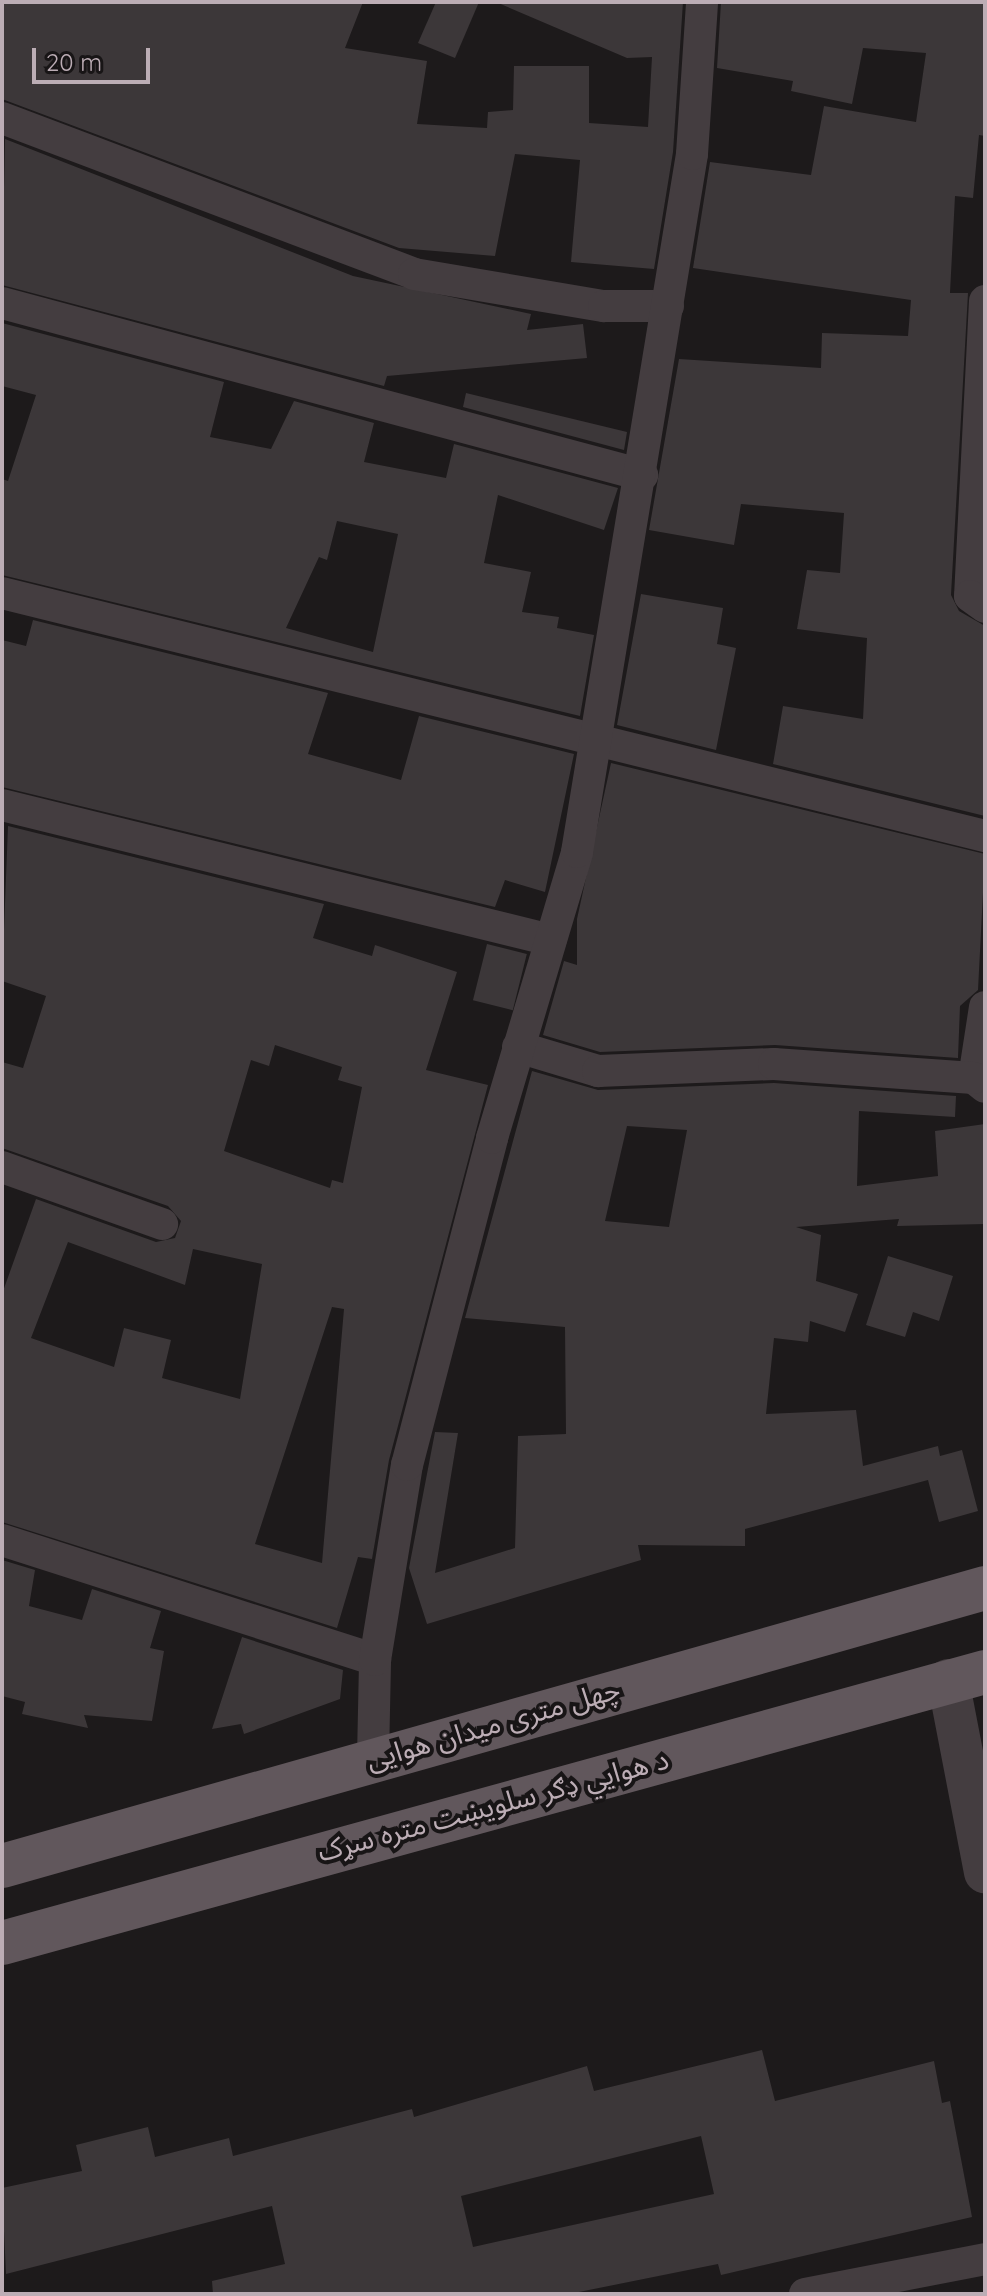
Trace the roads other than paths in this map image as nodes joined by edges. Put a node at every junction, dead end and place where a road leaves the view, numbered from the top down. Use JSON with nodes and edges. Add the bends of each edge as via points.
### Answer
{"nodes":[{"id":1,"x":702,"y":2,"type":"edge"},
{"id":2,"x":2,"y":118,"type":"edge"},
{"id":3,"x":985,"y":301,"type":"edge"},
{"id":4,"x":2,"y":303,"type":"edge"},
{"id":5,"x":668,"y":306,"type":"junction"},
{"id":6,"x":642,"y":475,"type":"junction"},
{"id":7,"x":2,"y":593,"type":"edge"},
{"id":8,"x":985,"y":607,"type":"edge"},
{"id":9,"x":596,"y":744,"type":"junction"},
{"id":10,"x":2,"y":805,"type":"edge"},
{"id":11,"x":985,"y":836,"type":"edge"},
{"id":12,"x":551,"y":940,"type":"junction"},
{"id":13,"x":985,"y":1007,"type":"edge"},
{"id":14,"x":518,"y":1047,"type":"junction"},
{"id":15,"x":979,"y":1082,"type":"edge"},
{"id":16,"x":2,"y":1167,"type":"edge"},
{"id":17,"x":162,"y":1224,"type":"dead end"},
{"id":18,"x":2,"y":1540,"type":"edge"},
{"id":19,"x":985,"y":1588,"type":"edge"},
{"id":20,"x":375,"y":1660,"type":"junction"},
{"id":21,"x":966,"y":1676,"type":"edge"},
{"id":22,"x":373,"y":1758,"type":"junction"},
{"id":23,"x":2,"y":1866,"type":"edge"},
{"id":24,"x":985,"y":1872,"type":"edge"},
{"id":25,"x":2,"y":1943,"type":"edge"},
{"id":26,"x":985,"y":2259,"type":"edge"},
{"id":27,"x":805,"y":2294,"type":"edge"}],
"edges":[{"from":1,"to":5,"type":"street","via":[[692,154]]},
{"from":2,"to":5,"type":"street","via":[[414,274],[604,306]]},
{"from":3,"to":8,"type":"street","via":[[970,596]]},
{"from":4,"to":6,"type":"street"},
{"from":5,"to":6,"type":"street"},
{"from":6,"to":9,"type":"street"},
{"from":7,"to":9,"type":"street"},
{"from":9,"to":11,"type":"street"},
{"from":9,"to":12,"type":"street","via":[[577,852]]},
{"from":10,"to":12,"type":"street"},
{"from":12,"to":14,"type":"street"},
{"from":13,"to":15,"type":"street"},
{"from":14,"to":15,"type":"street","via":[[598,1071],[774,1064]]},
{"from":14,"to":20,"type":"street","via":[[407,1465]]},
{"from":16,"to":17,"type":"street"},
{"from":18,"to":20,"type":"street"},
{"from":19,"to":22,"type":"main road","name":"چهل متری میدان هوایی"},
{"from":20,"to":22,"type":"street"},
{"from":21,"to":24,"type":"street"},
{"from":21,"to":25,"type":"main road","name":"د هوايي ډګر سلویښت متره سړک"},
{"from":22,"to":23,"type":"main road","name":"چهل متری میدان هوایی"},
{"from":26,"to":27,"type":"street"}]}
